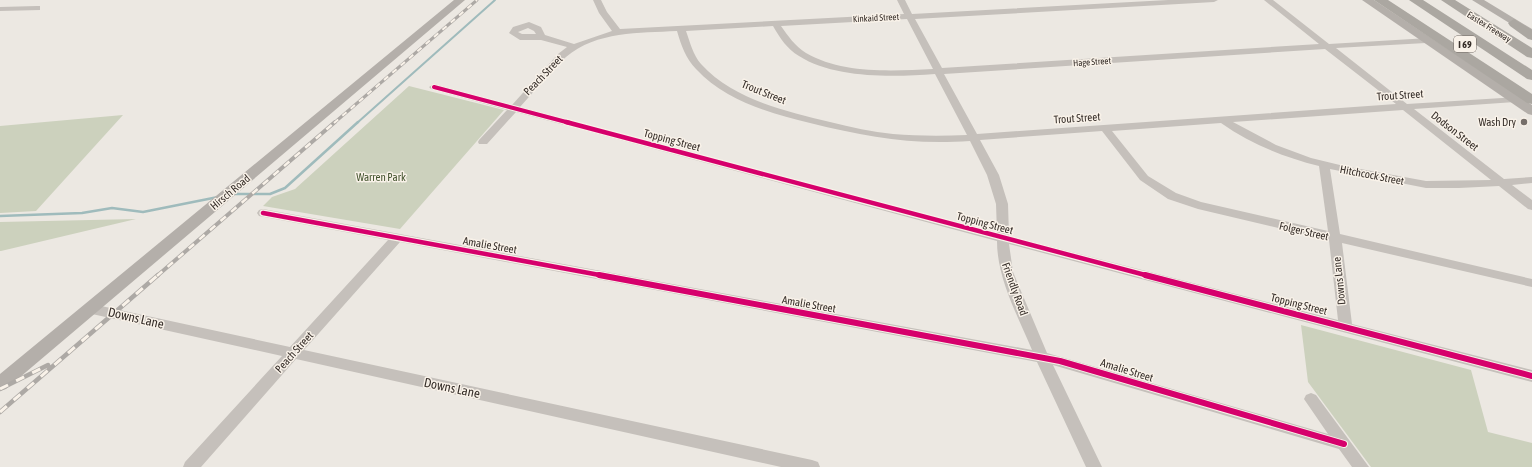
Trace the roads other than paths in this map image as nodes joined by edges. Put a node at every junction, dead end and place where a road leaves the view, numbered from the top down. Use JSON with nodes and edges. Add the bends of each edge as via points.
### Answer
{"nodes":[{"id":1,"x":460,"y":0,"type":"edge"},
{"id":2,"x":597,"y":0,"type":"edge"},
{"id":3,"x":901,"y":0,"type":"edge"},
{"id":4,"x":1214,"y":0,"type":"edge"},
{"id":5,"x":1268,"y":0,"type":"edge"},
{"id":6,"x":1367,"y":0,"type":"edge"},
{"id":7,"x":1380,"y":0,"type":"edge"},
{"id":8,"x":1398,"y":0,"type":"edge"},
{"id":9,"x":1415,"y":0,"type":"edge"},
{"id":10,"x":1421,"y":0,"type":"edge"},
{"id":11,"x":1425,"y":0,"type":"edge"},
{"id":12,"x":1433,"y":0,"type":"edge"},
{"id":13,"x":1447,"y":0,"type":"edge"},
{"id":14,"x":1461,"y":0,"type":"edge"},
{"id":15,"x":1477,"y":0,"type":"edge"},
{"id":16,"x":37,"y":8,"type":"dead end"},
{"id":17,"x":0,"y":9,"type":"edge"},
{"id":18,"x":909,"y":16,"type":"junction"},
{"id":19,"x":1448,"y":16,"type":"junction"},
{"id":20,"x":1514,"y":23,"type":"joint"},
{"id":21,"x":776,"y":24,"type":"junction"},
{"id":22,"x":681,"y":29,"type":"junction"},
{"id":23,"x":618,"y":32,"type":"junction"},
{"id":24,"x":1532,"y":35,"type":"edge"},
{"id":25,"x":541,"y":37,"type":"dead end"},
{"id":26,"x":1426,"y":40,"type":"junction"},
{"id":27,"x":1532,"y":43,"type":"edge"},
{"id":28,"x":574,"y":46,"type":"junction"},
{"id":29,"x":1328,"y":46,"type":"junction"},
{"id":30,"x":1532,"y":54,"type":"edge"},
{"id":31,"x":1532,"y":66,"type":"edge"},
{"id":32,"x":938,"y":71,"type":"junction"},
{"id":33,"x":1532,"y":71,"type":"edge"},
{"id":34,"x":1532,"y":76,"type":"edge"},
{"id":35,"x":434,"y":87,"type":"dead end"},
{"id":36,"x":1532,"y":88,"type":"edge"},
{"id":37,"x":1515,"y":99,"type":"junction"},
{"id":38,"x":1532,"y":100,"type":"edge"},
{"id":39,"x":1406,"y":107,"type":"junction"},
{"id":40,"x":512,"y":108,"type":"junction"},
{"id":41,"x":1532,"y":111,"type":"edge"},
{"id":42,"x":1222,"y":119,"type":"junction"},
{"id":43,"x":1105,"y":128,"type":"junction"},
{"id":44,"x":973,"y":137,"type":"junction"},
{"id":45,"x":483,"y":142,"type":"dead end"},
{"id":46,"x":1324,"y":165,"type":"junction"},
{"id":47,"x":1532,"y":180,"type":"edge"},
{"id":48,"x":1501,"y":182,"type":"junction"},
{"id":49,"x":1532,"y":206,"type":"edge"},
{"id":50,"x":264,"y":213,"type":"dead end"},
{"id":51,"x":396,"y":238,"type":"junction"},
{"id":52,"x":1003,"y":238,"type":"junction"},
{"id":53,"x":1335,"y":238,"type":"junction"},
{"id":54,"x":1532,"y":283,"type":"edge"},
{"id":55,"x":92,"y":309,"type":"junction"},
{"id":56,"x":1344,"y":326,"type":"junction"},
{"id":57,"x":293,"y":354,"type":"junction"},
{"id":58,"x":1042,"y":357,"type":"junction"},
{"id":59,"x":1532,"y":376,"type":"edge"},
{"id":60,"x":0,"y":384,"type":"edge"},
{"id":61,"x":1311,"y":399,"type":"dead end"},
{"id":62,"x":1344,"y":444,"type":"junction"},
{"id":63,"x":191,"y":467,"type":"edge"},
{"id":64,"x":812,"y":467,"type":"edge"},
{"id":65,"x":1094,"y":467,"type":"edge"},
{"id":66,"x":1361,"y":467,"type":"edge"}],
"edges":[{"from":1,"to":55,"type":"main road","name":"Hirsch Road"},
{"from":2,"to":23,"type":"street","via":[[603,13]]},
{"from":3,"to":18,"type":"street","name":"Friendly Road"},
{"from":4,"to":18,"type":"street","name":"Kinkaid Street"},
{"from":5,"to":29,"type":"street","name":"Dodson Street"},
{"from":6,"to":26,"type":"main road"},
{"from":7,"to":38,"type":"highway"},
{"from":8,"to":36,"type":"highway","number":"I 69"},
{"from":9,"to":34,"type":"highway","number":"I 69"},
{"from":10,"to":19,"type":"highway"},
{"from":11,"to":19,"type":"highway"},
{"from":12,"to":31,"type":"highway","name":"Eastex Freeway"},
{"from":13,"to":30,"type":"highway","name":"Eastex Freeway","number":"I 69"},
{"from":14,"to":27,"type":"highway"},
{"from":15,"to":20,"type":"main road"},
{"from":16,"to":17,"type":"street"},
{"from":18,"to":21,"type":"street","name":"Kinkaid Street"},
{"from":18,"to":32,"type":"street","name":"Friendly Road"},
{"from":19,"to":33,"type":"highway"},
{"from":20,"to":24,"type":"highway"},
{"from":21,"to":22,"type":"street","name":"Kinkaid Street"},
{"from":21,"to":32,"type":"street","name":"Hage Street","via":[[779,33],[790,46],[808,57],[833,66],[876,72]]},
{"from":22,"to":23,"type":"street","name":"Kinkaid Street"},
{"from":22,"to":44,"type":"street","name":"Trout Street","via":[[688,51],[702,70],[724,88],[757,104],[868,134],[908,139]]},
{"from":23,"to":28,"type":"street","name":"Kinkaid Street"},
{"from":25,"to":28,"type":"street"},
{"from":26,"to":29,"type":"street","name":"Hage Street"},
{"from":26,"to":37,"type":"main road"},
{"from":28,"to":40,"type":"street","name":"Peach Street","via":[[554,63]]},
{"from":29,"to":32,"type":"street","name":"Hage Street"},
{"from":29,"to":39,"type":"street","name":"Dodson Street"},
{"from":32,"to":44,"type":"street","name":"Friendly Road"},
{"from":35,"to":40,"type":"street","name":"Topping Street"},
{"from":37,"to":39,"type":"street","name":"Trout Street"},
{"from":37,"to":41,"type":"main road"},
{"from":39,"to":42,"type":"street","name":"Trout Street"},
{"from":39,"to":48,"type":"street","name":"Dodson Street"},
{"from":40,"to":45,"type":"street","name":"Peach Street"},
{"from":40,"to":52,"type":"street","name":"Topping Street"},
{"from":42,"to":43,"type":"street","name":"Trout Street"},
{"from":42,"to":46,"type":"street","name":"Hitchcock Street","via":[[1270,148]]},
{"from":43,"to":44,"type":"street","name":"Trout Street"},
{"from":43,"to":53,"type":"street","name":"Folger Street","via":[[1140,174],[1151,184],[1172,196],[1227,213]]},
{"from":44,"to":52,"type":"street","name":"Friendly Road","via":[[999,192]]},
{"from":46,"to":48,"type":"street","name":"Hitchcock Street","via":[[1421,184]]},
{"from":46,"to":53,"type":"street","name":"Downs Lane"},
{"from":47,"to":48,"type":"street","name":"Hitchcock Street"},
{"from":48,"to":49,"type":"street","name":"Dodson Street"},
{"from":50,"to":51,"type":"street","name":"Amalie Street"},
{"from":51,"to":57,"type":"street","name":"Peach Street"},
{"from":51,"to":58,"type":"street","name":"Amalie Street"},
{"from":52,"to":56,"type":"street","name":"Topping Street"},
{"from":52,"to":58,"type":"street","name":"Friendly Road","via":[[1007,272]]},
{"from":53,"to":54,"type":"street","name":"Folger Street"},
{"from":53,"to":56,"type":"street","name":"Downs Lane"},
{"from":55,"to":57,"type":"street","name":"Downs Lane"},
{"from":55,"to":60,"type":"main road","name":"Hirsch Road"},
{"from":56,"to":59,"type":"street","name":"Topping Street"},
{"from":57,"to":63,"type":"street","name":"Peach Street"},
{"from":57,"to":64,"type":"street","name":"Downs Lane"},
{"from":58,"to":62,"type":"street","name":"Amalie Street"},
{"from":58,"to":65,"type":"street","name":"Friendly Road"},
{"from":61,"to":62,"type":"street"},
{"from":62,"to":66,"type":"street"}]}
